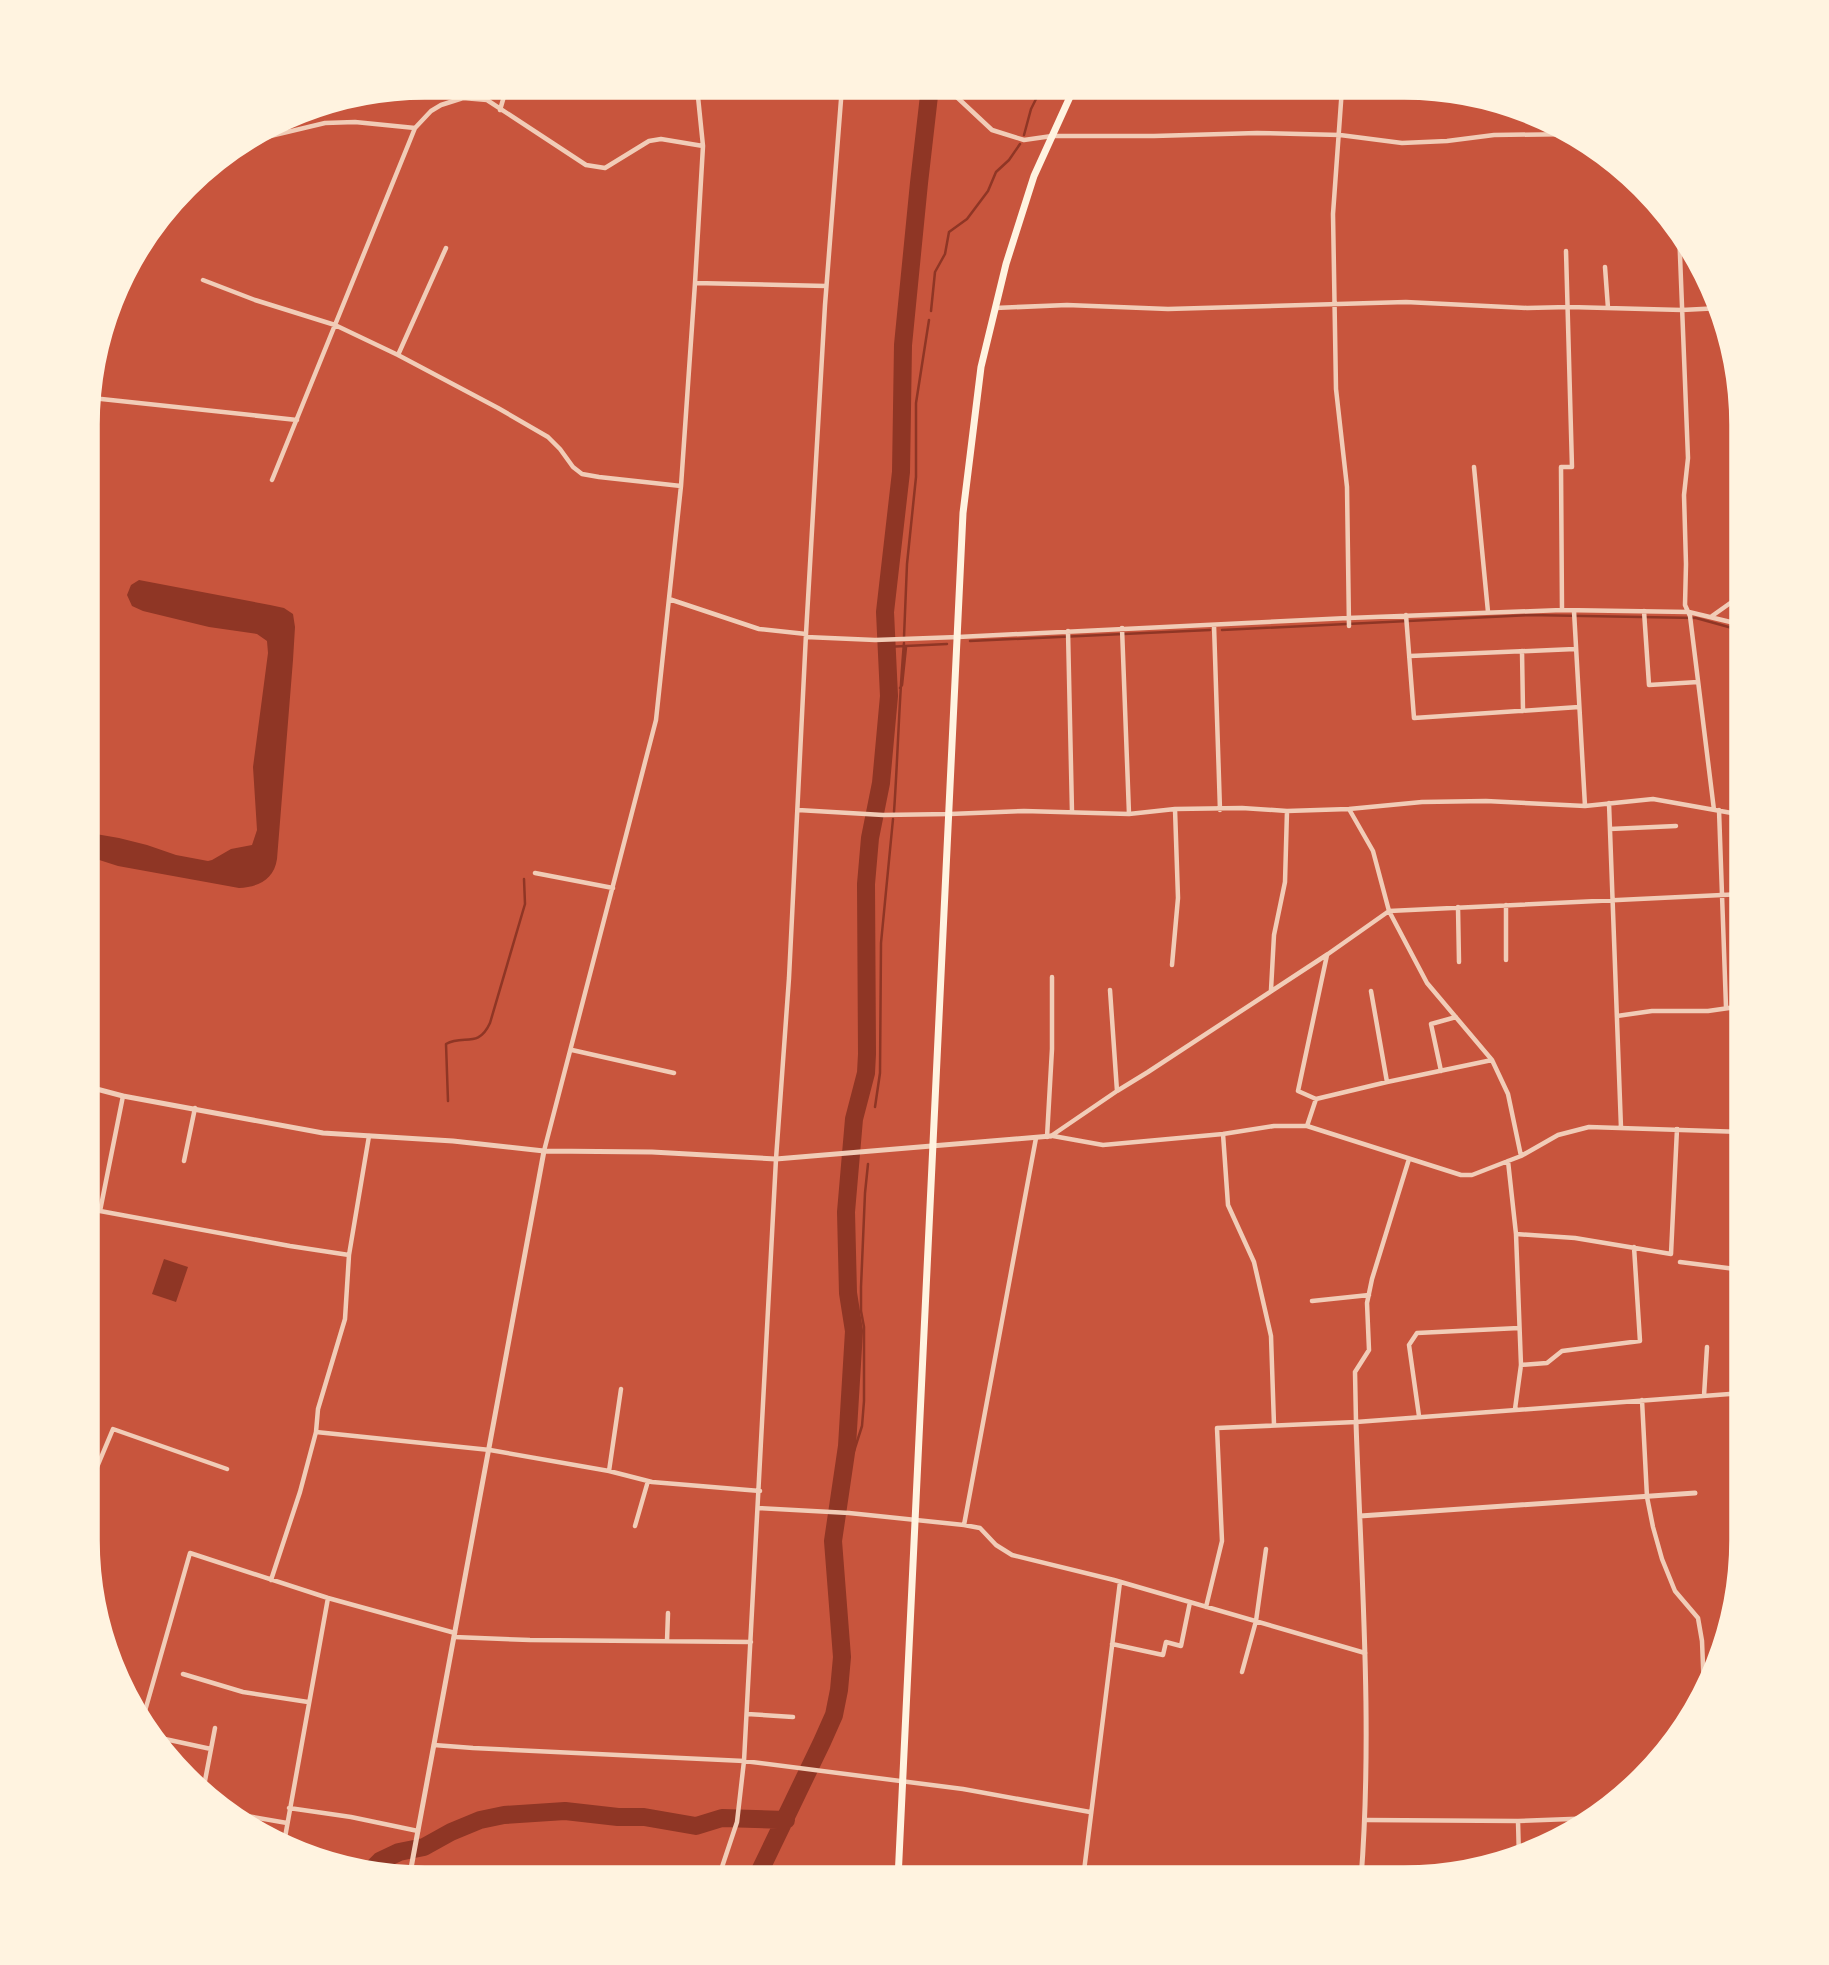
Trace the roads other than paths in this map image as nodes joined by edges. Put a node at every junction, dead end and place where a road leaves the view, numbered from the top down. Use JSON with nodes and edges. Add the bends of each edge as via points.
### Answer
{"nodes":[{"id":1,"x":504,"y":98,"type":"edge"},
{"id":2,"x":697,"y":98,"type":"edge"},
{"id":3,"x":841,"y":98,"type":"edge"},
{"id":4,"x":958,"y":98,"type":"edge"},
{"id":5,"x":1069,"y":98,"type":"edge"},
{"id":6,"x":1342,"y":98,"type":"edge"},
{"id":7,"x":500,"y":110,"type":"junction"},
{"id":8,"x":415,"y":128,"type":"junction"},
{"id":9,"x":1553,"y":134,"type":"edge"},
{"id":10,"x":274,"y":135,"type":"edge"},
{"id":11,"x":1340,"y":135,"type":"junction"},
{"id":12,"x":1052,"y":136,"type":"junction"},
{"id":13,"x":703,"y":146,"type":"junction"},
{"id":14,"x":446,"y":248,"type":"dead end"},
{"id":15,"x":1680,"y":249,"type":"edge"},
{"id":16,"x":1566,"y":251,"type":"dead end"},
{"id":17,"x":1605,"y":267,"type":"dead end"},
{"id":18,"x":203,"y":280,"type":"dead end"},
{"id":19,"x":695,"y":283,"type":"junction"},
{"id":20,"x":826,"y":286,"type":"junction"},
{"id":21,"x":1336,"y":303,"type":"junction"},
{"id":22,"x":1569,"y":307,"type":"junction"},
{"id":23,"x":994,"y":308,"type":"junction"},
{"id":24,"x":1608,"y":308,"type":"junction"},
{"id":25,"x":1709,"y":308,"type":"edge"},
{"id":26,"x":1682,"y":310,"type":"junction"},
{"id":27,"x":335,"y":325,"type":"junction"},
{"id":28,"x":398,"y":355,"type":"junction"},
{"id":29,"x":99,"y":399,"type":"edge"},
{"id":30,"x":297,"y":420,"type":"junction"},
{"id":31,"x":1474,"y":467,"type":"dead end"},
{"id":32,"x":272,"y":480,"type":"dead end"},
{"id":33,"x":681,"y":486,"type":"junction"},
{"id":34,"x":669,"y":599,"type":"junction"},
{"id":35,"x":1731,"y":602,"type":"edge"},
{"id":36,"x":1562,"y":610,"type":"junction"},
{"id":37,"x":1574,"y":611,"type":"junction"},
{"id":38,"x":1644,"y":611,"type":"junction"},
{"id":39,"x":1488,"y":612,"type":"junction"},
{"id":40,"x":1689,"y":612,"type":"junction"},
{"id":41,"x":1406,"y":615,"type":"junction"},
{"id":42,"x":1712,"y":616,"type":"junction"},
{"id":43,"x":1348,"y":618,"type":"junction"},
{"id":44,"x":1290,"y":621,"type":"junction"},
{"id":45,"x":1731,"y":622,"type":"edge"},
{"id":46,"x":1214,"y":625,"type":"junction"},
{"id":47,"x":1349,"y":626,"type":"dead end"},
{"id":48,"x":1122,"y":628,"type":"junction"},
{"id":49,"x":1290,"y":629,"type":"dead end"},
{"id":50,"x":1068,"y":631,"type":"junction"},
{"id":51,"x":806,"y":636,"type":"junction"},
{"id":52,"x":958,"y":637,"type":"junction"},
{"id":53,"x":1575,"y":649,"type":"junction"},
{"id":54,"x":1522,"y":651,"type":"junction"},
{"id":55,"x":1410,"y":656,"type":"junction"},
{"id":56,"x":1698,"y":682,"type":"junction"},
{"id":57,"x":1579,"y":707,"type":"junction"},
{"id":58,"x":1523,"y":711,"type":"junction"},
{"id":59,"x":1609,"y":803,"type":"junction"},
{"id":60,"x":1585,"y":806,"type":"junction"},
{"id":61,"x":1175,"y":809,"type":"junction"},
{"id":62,"x":1349,"y":809,"type":"junction"},
{"id":63,"x":798,"y":810,"type":"junction"},
{"id":64,"x":1220,"y":810,"type":"junction"},
{"id":65,"x":1717,"y":810,"type":"junction"},
{"id":66,"x":1287,"y":811,"type":"junction"},
{"id":67,"x":1072,"y":812,"type":"junction"},
{"id":68,"x":1731,"y":813,"type":"edge"},
{"id":69,"x":950,"y":814,"type":"junction"},
{"id":70,"x":1129,"y":814,"type":"junction"},
{"id":71,"x":1676,"y":825,"type":"dead end"},
{"id":72,"x":1610,"y":829,"type":"junction"},
{"id":73,"x":535,"y":873,"type":"dead end"},
{"id":74,"x":613,"y":888,"type":"junction"},
{"id":75,"x":1722,"y":895,"type":"junction"},
{"id":76,"x":1731,"y":895,"type":"edge"},
{"id":77,"x":1612,"y":899,"type":"junction"},
{"id":78,"x":1506,"y":905,"type":"junction"},
{"id":79,"x":1458,"y":907,"type":"junction"},
{"id":80,"x":1389,"y":911,"type":"junction"},
{"id":81,"x":1328,"y":954,"type":"junction"},
{"id":82,"x":1506,"y":960,"type":"dead end"},
{"id":83,"x":1459,"y":962,"type":"dead end"},
{"id":84,"x":1172,"y":965,"type":"dead end"},
{"id":85,"x":1052,"y":977,"type":"dead end"},
{"id":86,"x":1110,"y":990,"type":"dead end"},
{"id":87,"x":1271,"y":991,"type":"junction"},
{"id":88,"x":1371,"y":991,"type":"dead end"},
{"id":89,"x":1726,"y":1007,"type":"junction"},
{"id":90,"x":1731,"y":1007,"type":"edge"},
{"id":91,"x":1617,"y":1016,"type":"junction"},
{"id":92,"x":1456,"y":1017,"type":"junction"},
{"id":93,"x":572,"y":1050,"type":"junction"},
{"id":94,"x":1492,"y":1060,"type":"junction"},
{"id":95,"x":1441,"y":1071,"type":"junction"},
{"id":96,"x":674,"y":1073,"type":"dead end"},
{"id":97,"x":1387,"y":1082,"type":"junction"},
{"id":98,"x":98,"y":1089,"type":"edge"},
{"id":99,"x":1117,"y":1091,"type":"junction"},
{"id":100,"x":123,"y":1096,"type":"junction"},
{"id":101,"x":1317,"y":1099,"type":"junction"},
{"id":102,"x":195,"y":1108,"type":"junction"},
{"id":103,"x":1307,"y":1126,"type":"junction"},
{"id":104,"x":1621,"y":1128,"type":"junction"},
{"id":105,"x":1677,"y":1129,"type":"junction"},
{"id":106,"x":1731,"y":1131,"type":"edge"},
{"id":107,"x":1223,"y":1133,"type":"junction"},
{"id":108,"x":369,"y":1136,"type":"junction"},
{"id":109,"x":1049,"y":1136,"type":"junction"},
{"id":110,"x":1036,"y":1138,"type":"junction"},
{"id":111,"x":934,"y":1147,"type":"junction"},
{"id":112,"x":544,"y":1151,"type":"junction"},
{"id":113,"x":1521,"y":1156,"type":"junction"},
{"id":114,"x":776,"y":1158,"type":"junction"},
{"id":115,"x":1409,"y":1159,"type":"junction"},
{"id":116,"x":184,"y":1161,"type":"dead end"},
{"id":117,"x":1508,"y":1161,"type":"junction"},
{"id":118,"x":100,"y":1211,"type":"joint"},
{"id":119,"x":1516,"y":1234,"type":"junction"},
{"id":120,"x":1634,"y":1247,"type":"junction"},
{"id":121,"x":349,"y":1255,"type":"junction"},
{"id":122,"x":1679,"y":1262,"type":"dead end"},
{"id":123,"x":1731,"y":1269,"type":"edge"},
{"id":124,"x":1369,"y":1295,"type":"junction"},
{"id":125,"x":1312,"y":1301,"type":"dead end"},
{"id":126,"x":1519,"y":1328,"type":"junction"},
{"id":127,"x":1707,"y":1347,"type":"dead end"},
{"id":128,"x":1521,"y":1364,"type":"junction"},
{"id":129,"x":621,"y":1389,"type":"dead end"},
{"id":130,"x":1731,"y":1394,"type":"edge"},
{"id":131,"x":1704,"y":1396,"type":"junction"},
{"id":132,"x":1642,"y":1400,"type":"junction"},
{"id":133,"x":1515,"y":1409,"type":"junction"},
{"id":134,"x":1419,"y":1416,"type":"junction"},
{"id":135,"x":1356,"y":1422,"type":"junction"},
{"id":136,"x":1274,"y":1425,"type":"junction"},
{"id":137,"x":316,"y":1432,"type":"junction"},
{"id":138,"x":490,"y":1450,"type":"junction"},
{"id":139,"x":98,"y":1465,"type":"edge"},
{"id":140,"x":228,"y":1469,"type":"dead end"},
{"id":141,"x":609,"y":1471,"type":"junction"},
{"id":142,"x":648,"y":1481,"type":"junction"},
{"id":143,"x":760,"y":1491,"type":"junction"},
{"id":144,"x":1695,"y":1493,"type":"dead end"},
{"id":145,"x":1647,"y":1497,"type":"junction"},
{"id":146,"x":759,"y":1508,"type":"junction"},
{"id":147,"x":1360,"y":1516,"type":"junction"},
{"id":148,"x":914,"y":1520,"type":"junction"},
{"id":149,"x":964,"y":1525,"type":"junction"},
{"id":150,"x":635,"y":1526,"type":"dead end"},
{"id":151,"x":1266,"y":1549,"type":"dead end"},
{"id":152,"x":271,"y":1580,"type":"junction"},
{"id":153,"x":1121,"y":1581,"type":"junction"},
{"id":154,"x":328,"y":1598,"type":"junction"},
{"id":155,"x":1190,"y":1602,"type":"junction"},
{"id":156,"x":1206,"y":1607,"type":"junction"},
{"id":157,"x":668,"y":1613,"type":"dead end"},
{"id":158,"x":1256,"y":1621,"type":"junction"},
{"id":159,"x":455,"y":1635,"type":"junction"},
{"id":160,"x":667,"y":1642,"type":"junction"},
{"id":161,"x":751,"y":1642,"type":"junction"},
{"id":162,"x":1112,"y":1644,"type":"junction"},
{"id":163,"x":1365,"y":1653,"type":"junction"},
{"id":164,"x":1703,"y":1671,"type":"edge"},
{"id":165,"x":1242,"y":1672,"type":"dead end"},
{"id":166,"x":183,"y":1674,"type":"dead end"},
{"id":167,"x":309,"y":1702,"type":"junction"},
{"id":168,"x":145,"y":1710,"type":"edge"},
{"id":169,"x":747,"y":1714,"type":"junction"},
{"id":170,"x":793,"y":1717,"type":"dead end"},
{"id":171,"x":215,"y":1728,"type":"dead end"},
{"id":172,"x":165,"y":1739,"type":"edge"},
{"id":173,"x":434,"y":1745,"type":"junction"},
{"id":174,"x":211,"y":1749,"type":"junction"},
{"id":175,"x":744,"y":1761,"type":"junction"},
{"id":176,"x":203,"y":1780,"type":"edge"},
{"id":177,"x":903,"y":1783,"type":"junction"},
{"id":178,"x":289,"y":1808,"type":"junction"},
{"id":179,"x":1090,"y":1812,"type":"junction"},
{"id":180,"x":252,"y":1818,"type":"edge"},
{"id":181,"x":1575,"y":1819,"type":"edge"},
{"id":182,"x":1366,"y":1820,"type":"junction"},
{"id":183,"x":1518,"y":1821,"type":"junction"},
{"id":184,"x":286,"y":1823,"type":"junction"},
{"id":185,"x":418,"y":1831,"type":"junction"},
{"id":186,"x":285,"y":1835,"type":"edge"},
{"id":187,"x":1519,"y":1846,"type":"edge"},
{"id":188,"x":411,"y":1866,"type":"edge"},
{"id":189,"x":722,"y":1867,"type":"edge"},
{"id":190,"x":899,"y":1867,"type":"edge"},
{"id":191,"x":1084,"y":1867,"type":"edge"},
{"id":192,"x":1362,"y":1867,"type":"edge"}],
"edges":[{"from":1,"to":7,"type":"street"},
{"from":2,"to":13,"type":"street"},
{"from":3,"to":20,"type":"street"},
{"from":4,"to":12,"type":"street","via":[[992,130],[1024,140]]},
{"from":5,"to":12,"type":"highway"},
{"from":6,"to":11,"type":"street"},
{"from":7,"to":8,"type":"street","via":[[487,100],[463,98],[431,111]]},
{"from":7,"to":13,"type":"street","via":[[597,168],[605,168],[649,141]]},
{"from":8,"to":10,"type":"street","via":[[325,123]]},
{"from":8,"to":27,"type":"street"},
{"from":9,"to":11,"type":"street","via":[[1402,143]]},
{"from":11,"to":12,"type":"street"},
{"from":11,"to":21,"type":"street","via":[[1333,214]]},
{"from":12,"to":23,"type":"highway","via":[[1018,220]]},
{"from":13,"to":19,"type":"street"},
{"from":14,"to":28,"type":"street"},
{"from":15,"to":26,"type":"street"},
{"from":16,"to":22,"type":"street"},
{"from":17,"to":24,"type":"street"},
{"from":18,"to":27,"type":"street"},
{"from":19,"to":20,"type":"street"},
{"from":19,"to":33,"type":"street"},
{"from":20,"to":51,"type":"street"},
{"from":21,"to":22,"type":"street"},
{"from":21,"to":23,"type":"street","via":[[1168,309]]},
{"from":21,"to":43,"type":"street","via":[[1336,389],[1347,487]]},
{"from":22,"to":24,"type":"street"},
{"from":22,"to":36,"type":"street","via":[[1572,467],[1561,467]]},
{"from":23,"to":52,"type":"highway","via":[[967,475]]},
{"from":24,"to":26,"type":"street"},
{"from":25,"to":26,"type":"street"},
{"from":26,"to":40,"type":"street","via":[[1688,458],[1685,605]]},
{"from":27,"to":28,"type":"street"},
{"from":27,"to":30,"type":"street"},
{"from":28,"to":33,"type":"street","via":[[548,437],[582,474]]},
{"from":29,"to":30,"type":"street"},
{"from":30,"to":32,"type":"street"},
{"from":31,"to":39,"type":"street"},
{"from":33,"to":34,"type":"street"},
{"from":34,"to":51,"type":"street","via":[[759,629]]},
{"from":34,"to":74,"type":"street","via":[[656,720]]},
{"from":35,"to":42,"type":"street"},
{"from":36,"to":37,"type":"street"},
{"from":36,"to":39,"type":"street"},
{"from":37,"to":38,"type":"street"},
{"from":37,"to":53,"type":"street"},
{"from":38,"to":40,"type":"street"},
{"from":38,"to":56,"type":"street","via":[[1649,685]]},
{"from":39,"to":41,"type":"street"},
{"from":40,"to":42,"type":"street"},
{"from":40,"to":56,"type":"street"},
{"from":41,"to":43,"type":"street"},
{"from":41,"to":55,"type":"street"},
{"from":42,"to":45,"type":"street"},
{"from":43,"to":44,"type":"street"},
{"from":43,"to":47,"type":"street"},
{"from":44,"to":46,"type":"street"},
{"from":44,"to":49,"type":"street"},
{"from":46,"to":48,"type":"street"},
{"from":46,"to":64,"type":"street"},
{"from":48,"to":50,"type":"street"},
{"from":48,"to":70,"type":"street"},
{"from":50,"to":52,"type":"street"},
{"from":50,"to":67,"type":"street"},
{"from":51,"to":52,"type":"street","via":[[875,640]]},
{"from":51,"to":63,"type":"street"},
{"from":52,"to":69,"type":"highway"},
{"from":53,"to":54,"type":"street"},
{"from":53,"to":57,"type":"street"},
{"from":54,"to":55,"type":"street"},
{"from":54,"to":58,"type":"street"},
{"from":55,"to":58,"type":"street","via":[[1414,718]]},
{"from":56,"to":65,"type":"street"},
{"from":57,"to":58,"type":"street"},
{"from":57,"to":60,"type":"street"},
{"from":59,"to":60,"type":"street"},
{"from":59,"to":65,"type":"street","via":[[1653,799]]},
{"from":59,"to":72,"type":"street"},
{"from":60,"to":62,"type":"street","via":[[1486,801]]},
{"from":61,"to":64,"type":"street"},
{"from":61,"to":70,"type":"street"},
{"from":61,"to":84,"type":"street","via":[[1178,898]]},
{"from":62,"to":66,"type":"street"},
{"from":62,"to":80,"type":"street","via":[[1373,851]]},
{"from":63,"to":69,"type":"street"},
{"from":63,"to":114,"type":"street"},
{"from":64,"to":66,"type":"street"},
{"from":65,"to":68,"type":"street"},
{"from":65,"to":75,"type":"street"},
{"from":66,"to":87,"type":"street","via":[[1285,882],[1273,935]]},
{"from":67,"to":69,"type":"street"},
{"from":67,"to":70,"type":"street"},
{"from":69,"to":111,"type":"highway"},
{"from":71,"to":72,"type":"street"},
{"from":72,"to":77,"type":"street"},
{"from":73,"to":74,"type":"street"},
{"from":74,"to":93,"type":"street"},
{"from":75,"to":76,"type":"street"},
{"from":75,"to":77,"type":"street"},
{"from":75,"to":89,"type":"street"},
{"from":77,"to":78,"type":"street"},
{"from":77,"to":91,"type":"street"},
{"from":78,"to":79,"type":"street"},
{"from":78,"to":82,"type":"street"},
{"from":79,"to":80,"type":"street"},
{"from":79,"to":83,"type":"street"},
{"from":80,"to":81,"type":"street"},
{"from":80,"to":92,"type":"street","via":[[1427,983]]},
{"from":81,"to":87,"type":"street"},
{"from":81,"to":101,"type":"street","via":[[1298,1091]]},
{"from":85,"to":109,"type":"street"},
{"from":86,"to":99,"type":"street"},
{"from":87,"to":99,"type":"street"},
{"from":88,"to":97,"type":"street"},
{"from":89,"to":90,"type":"street"},
{"from":89,"to":91,"type":"street"},
{"from":91,"to":104,"type":"street"},
{"from":92,"to":94,"type":"street"},
{"from":92,"to":95,"type":"street","via":[[1431,1024]]},
{"from":93,"to":96,"type":"street"},
{"from":93,"to":112,"type":"street"},
{"from":94,"to":95,"type":"street"},
{"from":94,"to":113,"type":"street","via":[[1508,1094]]},
{"from":95,"to":97,"type":"street"},
{"from":97,"to":101,"type":"street"},
{"from":98,"to":100,"type":"street"},
{"from":99,"to":109,"type":"street"},
{"from":100,"to":102,"type":"street"},
{"from":100,"to":118,"type":"street"},
{"from":101,"to":103,"type":"street"},
{"from":102,"to":108,"type":"street","via":[[323,1133]]},
{"from":102,"to":116,"type":"street"},
{"from":103,"to":107,"type":"street"},
{"from":103,"to":115,"type":"street"},
{"from":104,"to":105,"type":"street"},
{"from":104,"to":113,"type":"street","via":[[1589,1127],[1558,1135]]},
{"from":105,"to":106,"type":"street"},
{"from":105,"to":120,"type":"street","via":[[1671,1254]]},
{"from":107,"to":109,"type":"street","via":[[1104,1145]]},
{"from":107,"to":136,"type":"street","via":[[1228,1205],[1254,1262],[1271,1336]]},
{"from":108,"to":112,"type":"street"},
{"from":108,"to":121,"type":"street"},
{"from":109,"to":110,"type":"street"},
{"from":110,"to":111,"type":"street"},
{"from":110,"to":149,"type":"street"},
{"from":111,"to":114,"type":"street"},
{"from":111,"to":148,"type":"highway"},
{"from":112,"to":114,"type":"street"},
{"from":112,"to":138,"type":"street"},
{"from":113,"to":117,"type":"street"},
{"from":114,"to":143,"type":"street"},
{"from":115,"to":117,"type":"street","via":[[1461,1175]]},
{"from":115,"to":124,"type":"street"},
{"from":117,"to":119,"type":"street"},
{"from":118,"to":121,"type":"street"},
{"from":119,"to":120,"type":"street"},
{"from":119,"to":126,"type":"street"},
{"from":120,"to":128,"type":"street","via":[[1640,1341],[1562,1351],[1547,1363]]},
{"from":121,"to":137,"type":"street","via":[[345,1319],[318,1409]]},
{"from":122,"to":123,"type":"street"},
{"from":124,"to":125,"type":"street"},
{"from":124,"to":135,"type":"street","via":[[1369,1350],[1355,1372]]},
{"from":126,"to":128,"type":"street"},
{"from":126,"to":134,"type":"street","via":[[1417,1333],[1409,1345]]},
{"from":127,"to":131,"type":"street"},
{"from":128,"to":133,"type":"street"},
{"from":129,"to":141,"type":"street"},
{"from":130,"to":131,"type":"street"},
{"from":131,"to":132,"type":"street"},
{"from":132,"to":133,"type":"street"},
{"from":132,"to":145,"type":"street"},
{"from":133,"to":134,"type":"street"},
{"from":134,"to":135,"type":"street"},
{"from":135,"to":136,"type":"street"},
{"from":135,"to":147,"type":"street"},
{"from":136,"to":156,"type":"street","via":[[1217,1428],[1222,1541]]},
{"from":137,"to":138,"type":"street"},
{"from":137,"to":152,"type":"street"},
{"from":138,"to":141,"type":"street"},
{"from":138,"to":159,"type":"street"},
{"from":139,"to":140,"type":"street","via":[[113,1429]]},
{"from":141,"to":142,"type":"street"},
{"from":142,"to":143,"type":"street"},
{"from":142,"to":150,"type":"street"},
{"from":143,"to":146,"type":"street"},
{"from":144,"to":145,"type":"street"},
{"from":145,"to":147,"type":"street"},
{"from":145,"to":164,"type":"street","via":[[1675,1591],[1698,1618]]},
{"from":146,"to":148,"type":"street"},
{"from":146,"to":161,"type":"street"},
{"from":147,"to":163,"type":"street"},
{"from":148,"to":149,"type":"street"},
{"from":148,"to":177,"type":"highway"},
{"from":149,"to":153,"type":"street","via":[[979,1528],[1012,1555]]},
{"from":151,"to":158,"type":"street"},
{"from":152,"to":154,"type":"street"},
{"from":152,"to":168,"type":"street","via":[[190,1553]]},
{"from":153,"to":155,"type":"street"},
{"from":153,"to":162,"type":"street"},
{"from":154,"to":159,"type":"street"},
{"from":154,"to":167,"type":"street"},
{"from":155,"to":156,"type":"street"},
{"from":155,"to":162,"type":"street","via":[[1181,1646],[1166,1642],[1163,1655]]},
{"from":156,"to":158,"type":"street"},
{"from":157,"to":160,"type":"street"},
{"from":158,"to":163,"type":"street"},
{"from":158,"to":165,"type":"street"},
{"from":159,"to":160,"type":"street"},
{"from":159,"to":173,"type":"street"},
{"from":160,"to":161,"type":"street"},
{"from":161,"to":169,"type":"street"},
{"from":162,"to":179,"type":"street"},
{"from":163,"to":182,"type":"street"},
{"from":166,"to":167,"type":"street","via":[[243,1692]]},
{"from":167,"to":178,"type":"street"},
{"from":169,"to":170,"type":"street"},
{"from":169,"to":175,"type":"street"},
{"from":171,"to":174,"type":"street"},
{"from":172,"to":174,"type":"street"},
{"from":173,"to":175,"type":"street"},
{"from":173,"to":185,"type":"street"},
{"from":174,"to":176,"type":"street"},
{"from":175,"to":177,"type":"street"},
{"from":175,"to":189,"type":"street","via":[[737,1822]]},
{"from":177,"to":179,"type":"street"},
{"from":177,"to":190,"type":"highway"},
{"from":178,"to":184,"type":"street"},
{"from":178,"to":185,"type":"street"},
{"from":179,"to":191,"type":"street"},
{"from":180,"to":184,"type":"street"},
{"from":181,"to":183,"type":"street"},
{"from":182,"to":183,"type":"street"},
{"from":182,"to":192,"type":"street"},
{"from":183,"to":187,"type":"street"},
{"from":184,"to":186,"type":"street"},
{"from":185,"to":188,"type":"street"}]}
